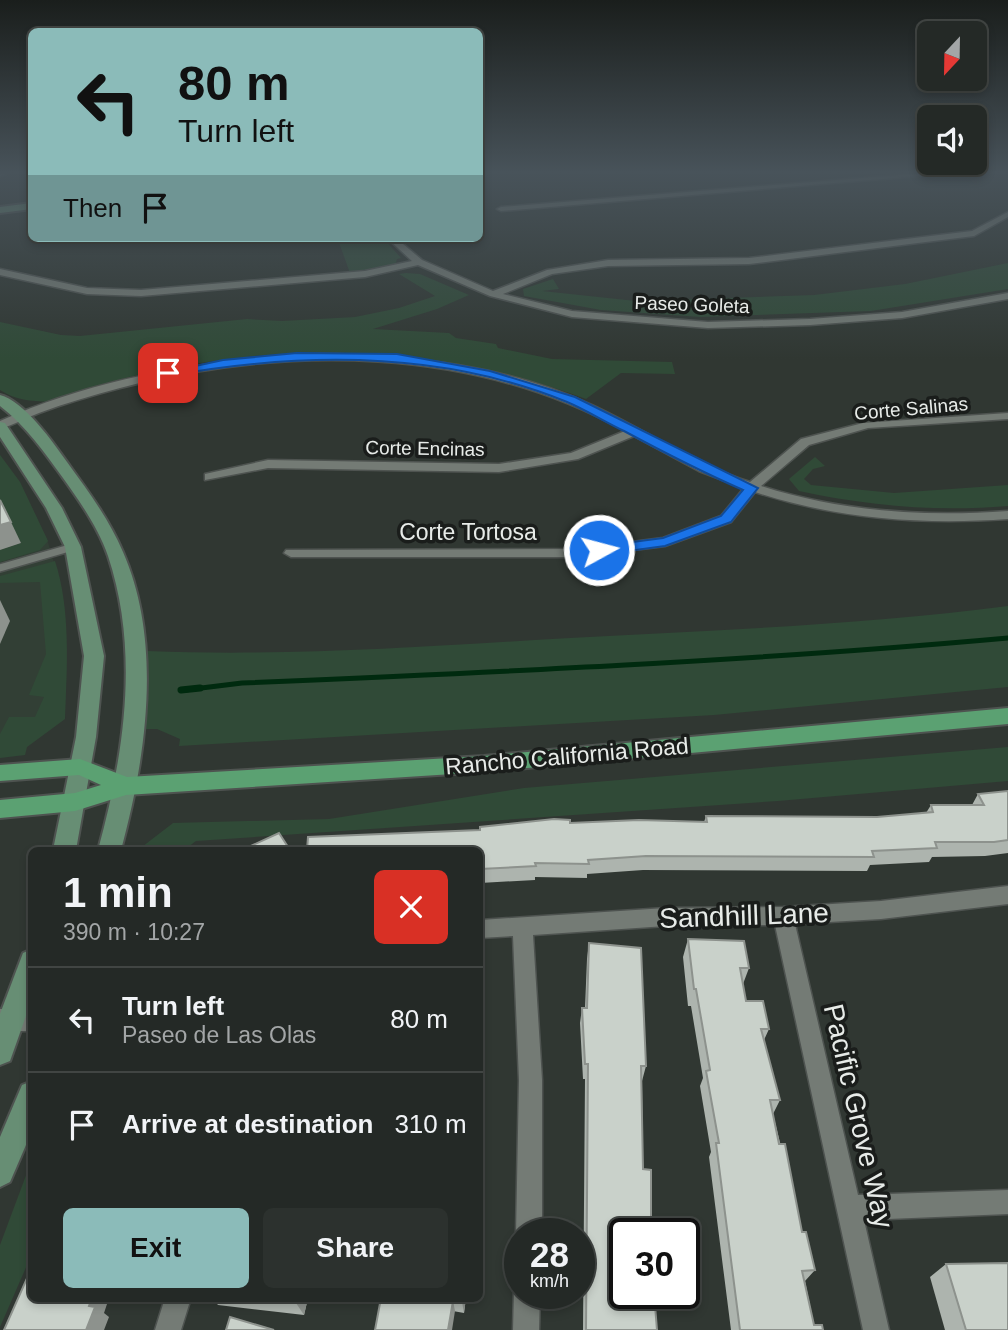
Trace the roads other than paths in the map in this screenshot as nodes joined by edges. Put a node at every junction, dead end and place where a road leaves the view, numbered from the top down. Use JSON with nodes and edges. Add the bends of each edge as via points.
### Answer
{"nodes":[{"id":1,"x":957,"y":235,"type":"edge"},
{"id":2,"x":396,"y":242,"type":"edge"},
{"id":3,"x":419,"y":262,"type":"junction"},
{"id":4,"x":0,"y":272,"type":"edge"},
{"id":5,"x":493,"y":294,"type":"junction"},
{"id":6,"x":1008,"y":296,"type":"edge"},
{"id":7,"x":0,"y":398,"type":"edge"},
{"id":8,"x":22,"y":415,"type":"junction"},
{"id":9,"x":1008,"y":416,"type":"edge"},
{"id":10,"x":0,"y":425,"type":"edge"},
{"id":11,"x":636,"y":431,"type":"junction"},
{"id":12,"x":209,"y":477,"type":"dead end"},
{"id":13,"x":751,"y":488,"type":"junction"},
{"id":14,"x":1008,"y":515,"type":"edge"},
{"id":15,"x":73,"y":547,"type":"junction"},
{"id":16,"x":290,"y":553,"type":"dead end"},
{"id":17,"x":0,"y":568,"type":"edge"},
{"id":18,"x":1008,"y":716,"type":"edge"},
{"id":19,"x":80,"y":767,"type":"junction"},
{"id":20,"x":0,"y":773,"type":"edge"},
{"id":21,"x":126,"y":786,"type":"junction"},
{"id":22,"x":75,"y":802,"type":"junction"},
{"id":23,"x":0,"y":809,"type":"edge"},
{"id":24,"x":66,"y":847,"type":"edge"},
{"id":25,"x":111,"y":847,"type":"edge"},
{"id":26,"x":1008,"y":895,"type":"edge"},
{"id":27,"x":783,"y":916,"type":"junction"},
{"id":28,"x":522,"y":926,"type":"junction"},
{"id":29,"x":483,"y":929,"type":"edge"},
{"id":30,"x":28,"y":974,"type":"edge"},
{"id":31,"x":14,"y":1020,"type":"edge"},
{"id":32,"x":0,"y":1051,"type":"edge"},
{"id":33,"x":28,"y":1105,"type":"edge"},
{"id":34,"x":0,"y":1172,"type":"edge"},
{"id":35,"x":1008,"y":1202,"type":"edge"},
{"id":36,"x":849,"y":1208,"type":"junction"},
{"id":37,"x":529,"y":1218,"type":"edge"},
{"id":38,"x":177,"y":1302,"type":"edge"},
{"id":39,"x":527,"y":1309,"type":"edge"},
{"id":40,"x":168,"y":1330,"type":"edge"},
{"id":41,"x":526,"y":1330,"type":"edge"},
{"id":42,"x":876,"y":1330,"type":"edge"}],
"edges":[{"from":1,"to":5,"type":"street","via":[[749,261],[608,263],[550,272]]},
{"from":2,"to":3,"type":"street","name":"Paseo Goleta"},
{"from":3,"to":4,"type":"street","via":[[365,274],[141,293],[87,291]]},
{"from":3,"to":5,"type":"street","name":"Paseo Goleta"},
{"from":5,"to":6,"type":"street","name":"Paseo Goleta","via":[[572,314],[708,325],[902,316]]},
{"from":7,"to":8,"type":"main road"},
{"from":8,"to":10,"type":"street"},
{"from":8,"to":11,"type":"street","via":[[168,373],[223,363],[297,356],[397,357],[486,373],[571,399]]},
{"from":8,"to":21,"type":"main road","via":[[99,518],[122,577],[136,654]]},
{"from":9,"to":13,"type":"street","name":"Corte Salinas","via":[[867,425],[804,442]]},
{"from":10,"to":15,"type":"main road","via":[[54,508]]},
{"from":11,"to":12,"type":"street","name":"Corte Encinas","via":[[574,456],[499,468],[268,464]]},
{"from":11,"to":13,"type":"street"},
{"from":13,"to":14,"type":"street","via":[[802,503],[895,517],[954,520]]},
{"from":13,"to":16,"type":"street","name":"Corte Tortosa","via":[[726,519],[665,542],[578,553]]},
{"from":15,"to":17,"type":"lane"},
{"from":15,"to":19,"type":"main road","via":[[94,656]]},
{"from":18,"to":21,"type":"main road","name":"Rancho California Road","via":[[484,764]]},
{"from":19,"to":20,"type":"main road","name":"Rancho California Road"},
{"from":19,"to":21,"type":"main road","name":"Rancho California Road"},
{"from":19,"to":22,"type":"main road"},
{"from":21,"to":22,"type":"main road","name":"Rancho California Road"},
{"from":21,"to":25,"type":"main road"},
{"from":22,"to":23,"type":"main road","name":"Rancho California Road"},
{"from":22,"to":24,"type":"main road"},
{"from":26,"to":27,"type":"street","name":"Sandhill Lane","via":[[881,911]]},
{"from":27,"to":28,"type":"street","name":"Sandhill Lane"},
{"from":27,"to":36,"type":"street","name":"Pacific Grove Way"},
{"from":28,"to":29,"type":"street","name":"Sandhill Lane"},
{"from":28,"to":37,"type":"street","via":[[531,1104]]},
{"from":30,"to":31,"type":"main road"},
{"from":31,"to":32,"type":"main road"},
{"from":33,"to":34,"type":"main road"},
{"from":35,"to":36,"type":"street"},
{"from":36,"to":42,"type":"street","name":"Pacific Grove Way"},
{"from":38,"to":40,"type":"street"},
{"from":39,"to":41,"type":"street"}]}
